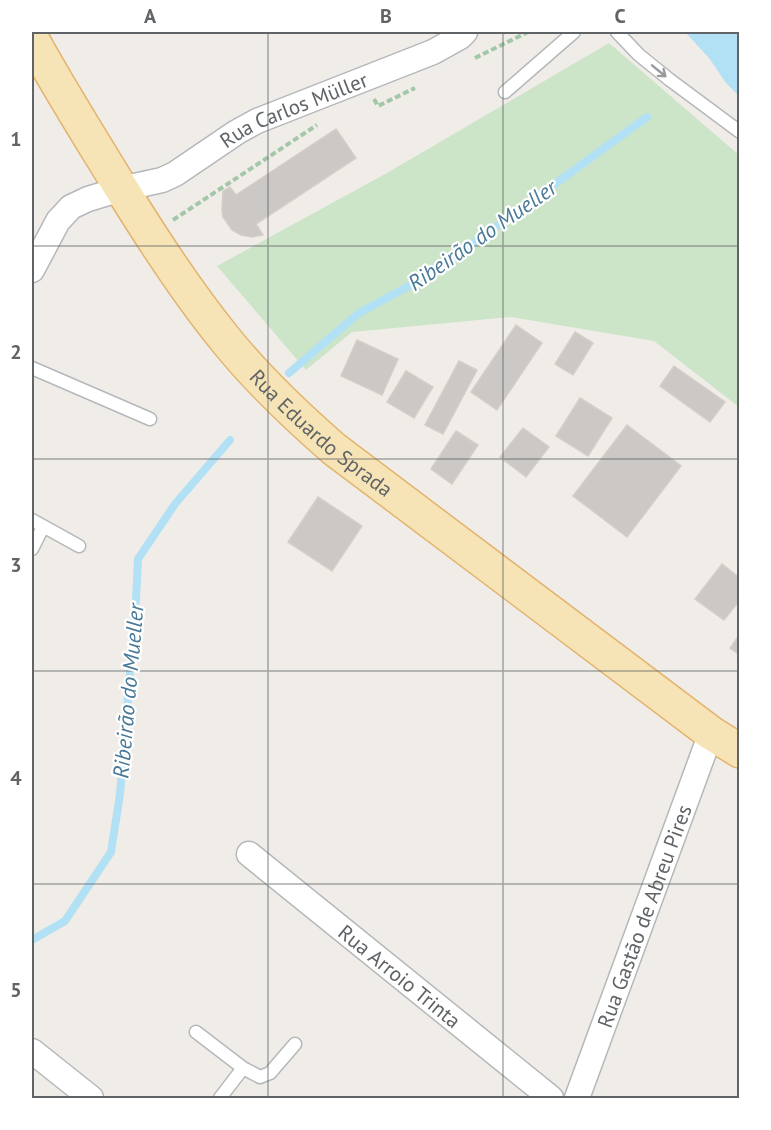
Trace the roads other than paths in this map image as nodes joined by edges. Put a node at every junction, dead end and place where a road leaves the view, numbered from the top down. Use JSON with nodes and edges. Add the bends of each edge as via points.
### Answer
{"nodes":[{"id":1,"x":465,"y":32,"type":"edge"},
{"id":2,"x":574,"y":32,"type":"edge"},
{"id":3,"x":616,"y":32,"type":"edge"},
{"id":4,"x":32,"y":39,"type":"edge"},
{"id":5,"x":505,"y":92,"type":"dead end"},
{"id":6,"x":740,"y":132,"type":"edge"},
{"id":7,"x":121,"y":189,"type":"junction"},
{"id":8,"x":32,"y":270,"type":"edge"},
{"id":9,"x":32,"y":368,"type":"edge"},
{"id":10,"x":150,"y":419,"type":"dead end"},
{"id":11,"x":32,"y":520,"type":"edge"},
{"id":12,"x":44,"y":527,"type":"junction"},
{"id":13,"x":80,"y":546,"type":"dead end"},
{"id":14,"x":32,"y":549,"type":"edge"},
{"id":15,"x":711,"y":733,"type":"junction"},
{"id":16,"x":740,"y":751,"type":"edge"},
{"id":17,"x":740,"y":765,"type":"edge"},
{"id":18,"x":249,"y":854,"type":"dead end"},
{"id":19,"x":196,"y":1032,"type":"dead end"},
{"id":20,"x":295,"y":1044,"type":"dead end"},
{"id":21,"x":32,"y":1051,"type":"edge"},
{"id":22,"x":243,"y":1068,"type":"junction"},
{"id":23,"x":91,"y":1098,"type":"edge"},
{"id":24,"x":220,"y":1098,"type":"edge"},
{"id":25,"x":551,"y":1098,"type":"edge"},
{"id":26,"x":577,"y":1098,"type":"edge"}],
"edges":[{"from":1,"to":7,"type":"street","name":"Rua Carlos Müller","via":[[433,52],[257,121],[162,180]]},
{"from":2,"to":5,"type":"lane"},
{"from":3,"to":6,"type":"lane","one_way":true,"via":[[639,55]]},
{"from":4,"to":7,"type":"main road","name":"Rua Eduardo Sprada"},
{"from":7,"to":8,"type":"street","name":"Rua Carlos Müller","via":[[71,207],[58,221]]},
{"from":7,"to":15,"type":"main road","name":"Rua Eduardo Sprada","via":[[149,235],[225,339],[297,416],[334,449]]},
{"from":9,"to":10,"type":"lane"},
{"from":11,"to":12,"type":"lane"},
{"from":12,"to":13,"type":"lane"},
{"from":12,"to":14,"type":"lane"},
{"from":15,"to":16,"type":"main road","name":"Rua Eduardo Sprada"},
{"from":15,"to":17,"type":"main road","name":"Rua Eduardo Sprada"},
{"from":15,"to":26,"type":"street","name":"Rua Gastão de Abreu Pires"},
{"from":18,"to":25,"type":"street","name":"Rua Arroio Trinta"},
{"from":19,"to":22,"type":"lane"},
{"from":20,"to":22,"type":"lane","via":[[270,1073],[260,1077]]},
{"from":21,"to":23,"type":"street"},
{"from":22,"to":24,"type":"lane"}]}
